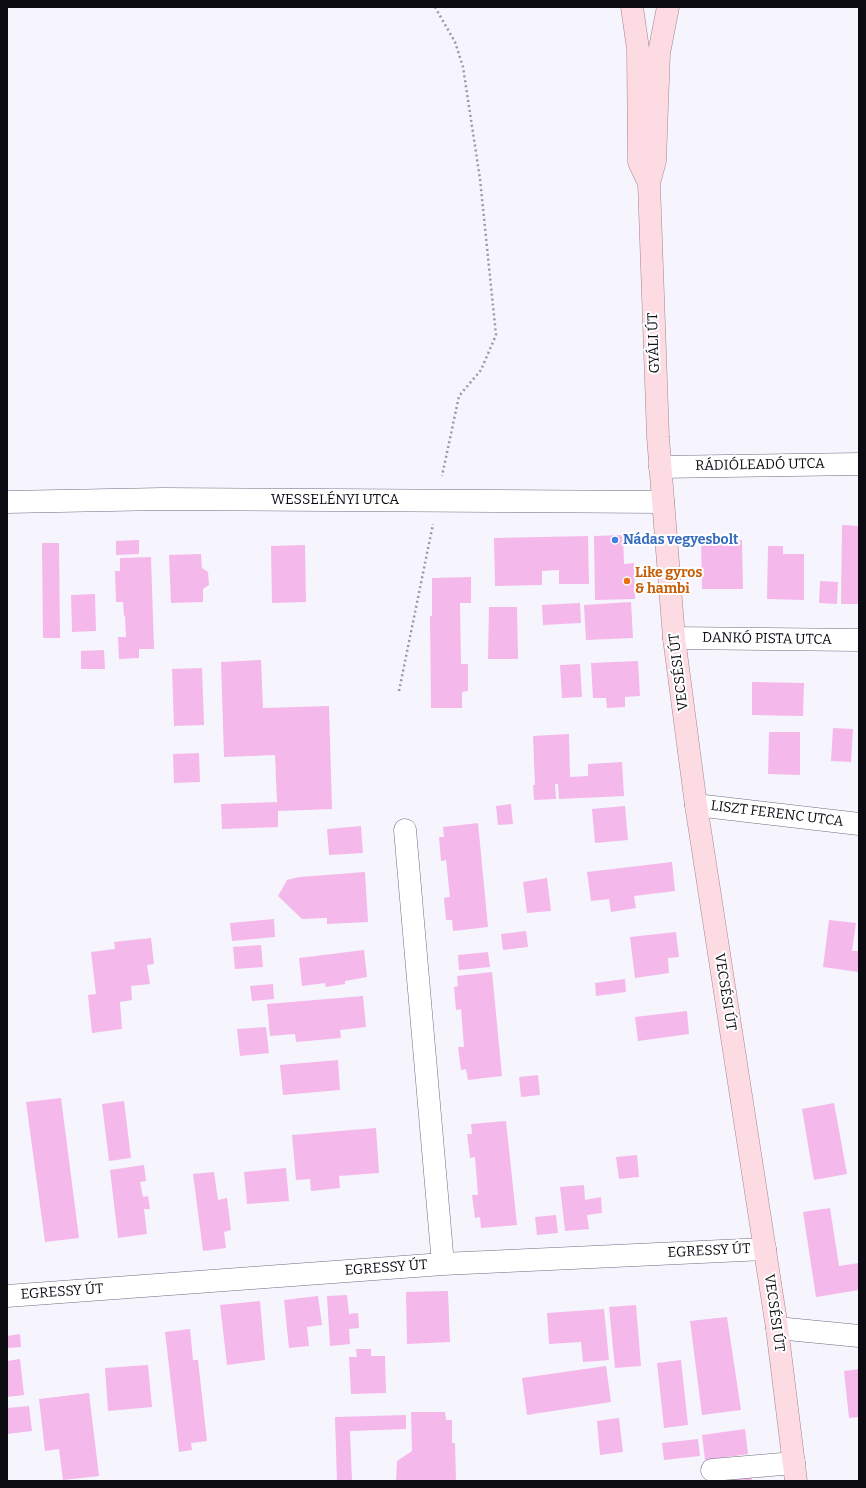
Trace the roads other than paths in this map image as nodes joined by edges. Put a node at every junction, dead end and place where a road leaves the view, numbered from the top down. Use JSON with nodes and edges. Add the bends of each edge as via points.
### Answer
{"nodes":[{"id":1,"x":632,"y":7,"type":"edge"},
{"id":2,"x":668,"y":7,"type":"edge"},
{"id":3,"x":649,"y":183,"type":"junction"},
{"id":4,"x":859,"y":464,"type":"edge"},
{"id":5,"x":660,"y":467,"type":"junction"},
{"id":6,"x":7,"y":502,"type":"edge"},
{"id":7,"x":663,"y":502,"type":"junction"},
{"id":8,"x":674,"y":638,"type":"junction"},
{"id":9,"x":859,"y":640,"type":"edge"},
{"id":10,"x":696,"y":805,"type":"junction"},
{"id":11,"x":859,"y":824,"type":"edge"},
{"id":12,"x":406,"y":830,"type":"dead end"},
{"id":13,"x":765,"y":1249,"type":"junction"},
{"id":14,"x":443,"y":1264,"type":"junction"},
{"id":15,"x":7,"y":1296,"type":"edge"},
{"id":16,"x":777,"y":1328,"type":"junction"},
{"id":17,"x":859,"y":1336,"type":"edge"},
{"id":18,"x":712,"y":1470,"type":"dead end"},
{"id":19,"x":795,"y":1472,"type":"edge"}],
"edges":[{"from":1,"to":3,"type":"main road","name":"GYÁLI ÚT","via":[[638,49],[640,162]]},
{"from":2,"to":3,"type":"main road","name":"GYÁLI ÚT","via":[[659,53],[655,161]]},
{"from":3,"to":5,"type":"main road","name":"GYÁLI ÚT"},
{"from":4,"to":5,"type":"street","name":"RÁDIÓLEADÓ UTCA"},
{"from":5,"to":7,"type":"main road","name":"GYÁLI ÚT"},
{"from":6,"to":7,"type":"street","name":"WESSELÉNYI UTCA","via":[[170,499]]},
{"from":7,"to":8,"type":"main road","name":"VECSÉSI ÚT"},
{"from":8,"to":9,"type":"street","name":"DANKÓ PISTA UTCA"},
{"from":8,"to":10,"type":"main road","name":"VECSÉSI ÚT"},
{"from":10,"to":11,"type":"street","name":"LISZT FERENC UTCA"},
{"from":10,"to":13,"type":"main road","name":"VECSÉSI ÚT"},
{"from":12,"to":14,"type":"street"},
{"from":13,"to":14,"type":"street","name":"EGRESSY ÚT"},
{"from":13,"to":16,"type":"main road","name":"VECSÉSI ÚT"},
{"from":14,"to":15,"type":"street","name":"EGRESSY ÚT"},
{"from":16,"to":17,"type":"street"},
{"from":16,"to":19,"type":"main road","name":"VECSÉSI ÚT"},
{"from":18,"to":19,"type":"street"}]}
